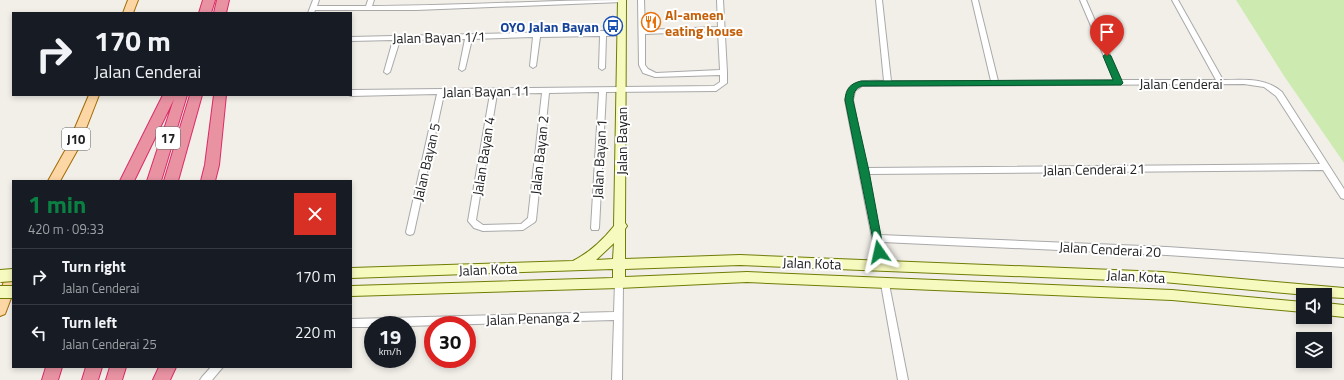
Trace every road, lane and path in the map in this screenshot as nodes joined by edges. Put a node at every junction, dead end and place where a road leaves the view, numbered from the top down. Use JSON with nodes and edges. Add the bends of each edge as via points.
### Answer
{"nodes":[{"id":1,"x":133,"y":0,"type":"edge"},
{"id":2,"x":209,"y":0,"type":"edge"},
{"id":3,"x":223,"y":0,"type":"edge"},
{"id":4,"x":230,"y":0,"type":"edge"},
{"id":5,"x":316,"y":0,"type":"edge"},
{"id":6,"x":371,"y":0,"type":"edge"},
{"id":7,"x":418,"y":0,"type":"edge"},
{"id":8,"x":606,"y":0,"type":"edge"},
{"id":9,"x":622,"y":0,"type":"edge"},
{"id":10,"x":641,"y":0,"type":"edge"},
{"id":11,"x":720,"y":0,"type":"edge"},
{"id":12,"x":879,"y":0,"type":"edge"},
{"id":13,"x":975,"y":0,"type":"edge"},
{"id":14,"x":1083,"y":0,"type":"edge"},
{"id":15,"x":1175,"y":0,"type":"edge"},
{"id":16,"x":557,"y":1,"type":"edge"},
{"id":17,"x":510,"y":2,"type":"edge"},
{"id":18,"x":462,"y":3,"type":"edge"},
{"id":19,"x":368,"y":8,"type":"junction"},
{"id":20,"x":416,"y":8,"type":"junction"},
{"id":21,"x":312,"y":11,"type":"edge"},
{"id":22,"x":128,"y":12,"type":"edge"},
{"id":23,"x":205,"y":12,"type":"edge"},
{"id":24,"x":220,"y":12,"type":"edge"},
{"id":25,"x":229,"y":12,"type":"edge"},
{"id":26,"x":720,"y":29,"type":"junction"},
{"id":27,"x":642,"y":32,"type":"junction"},
{"id":28,"x":603,"y":33,"type":"junction"},
{"id":29,"x":622,"y":33,"type":"junction"},
{"id":30,"x":537,"y":35,"type":"junction"},
{"id":31,"x":469,"y":36,"type":"junction"},
{"id":32,"x":397,"y":38,"type":"junction"},
{"id":33,"x":352,"y":39,"type":"edge"},
{"id":34,"x":533,"y":66,"type":"dead end"},
{"id":35,"x":602,"y":68,"type":"dead end"},
{"id":36,"x":462,"y":69,"type":"dead end"},
{"id":37,"x":388,"y":72,"type":"dead end"},
{"id":38,"x":724,"y":72,"type":"junction"},
{"id":39,"x":1221,"y":82,"type":"junction"},
{"id":40,"x":888,"y":83,"type":"junction"},
{"id":41,"x":995,"y":83,"type":"junction"},
{"id":42,"x":1119,"y":83,"type":"junction"},
{"id":43,"x":622,"y":89,"type":"junction"},
{"id":44,"x":546,"y":90,"type":"junction"},
{"id":45,"x":603,"y":90,"type":"junction"},
{"id":46,"x":494,"y":91,"type":"junction"},
{"id":47,"x":441,"y":92,"type":"junction"},
{"id":48,"x":352,"y":94,"type":"edge"},
{"id":49,"x":94,"y":96,"type":"edge"},
{"id":50,"x":169,"y":96,"type":"edge"},
{"id":51,"x":181,"y":96,"type":"edge"},
{"id":52,"x":196,"y":96,"type":"edge"},
{"id":53,"x":220,"y":96,"type":"edge"},
{"id":54,"x":1324,"y":167,"type":"junction"},
{"id":55,"x":864,"y":171,"type":"junction"},
{"id":56,"x":55,"y":180,"type":"edge"},
{"id":57,"x":127,"y":180,"type":"edge"},
{"id":58,"x":154,"y":180,"type":"edge"},
{"id":59,"x":171,"y":180,"type":"edge"},
{"id":60,"x":208,"y":180,"type":"edge"},
{"id":61,"x":1344,"y":196,"type":"edge"},
{"id":62,"x":472,"y":221,"type":"joint"},
{"id":63,"x":621,"y":226,"type":"junction"},
{"id":64,"x":595,"y":228,"type":"dead end"},
{"id":65,"x":410,"y":232,"type":"dead end"},
{"id":66,"x":876,"y":238,"type":"junction"},
{"id":67,"x":1344,"y":263,"type":"edge"},
{"id":68,"x":620,"y":265,"type":"junction"},
{"id":69,"x":882,"y":265,"type":"junction"},
{"id":70,"x":570,"y":266,"type":"junction"},
{"id":71,"x":352,"y":273,"type":"edge"},
{"id":72,"x":12,"y":275,"type":"edge"},
{"id":73,"x":0,"y":276,"type":"edge"},
{"id":74,"x":12,"y":278,"type":"edge"},
{"id":75,"x":619,"y":283,"type":"junction"},
{"id":76,"x":885,"y":284,"type":"junction"},
{"id":77,"x":352,"y":291,"type":"edge"},
{"id":78,"x":0,"y":292,"type":"edge"},
{"id":79,"x":12,"y":292,"type":"edge"},
{"id":80,"x":1344,"y":293,"type":"edge"},
{"id":81,"x":1296,"y":306,"type":"edge"},
{"id":82,"x":0,"y":310,"type":"edge"},
{"id":83,"x":1332,"y":310,"type":"edge"},
{"id":84,"x":1344,"y":311,"type":"edge"},
{"id":85,"x":618,"y":316,"type":"junction"},
{"id":86,"x":352,"y":323,"type":"edge"},
{"id":87,"x":54,"y":368,"type":"edge"},
{"id":88,"x":94,"y":368,"type":"edge"},
{"id":89,"x":118,"y":368,"type":"edge"},
{"id":90,"x":157,"y":368,"type":"edge"},
{"id":91,"x":167,"y":368,"type":"edge"},
{"id":92,"x":217,"y":368,"type":"edge"},
{"id":93,"x":50,"y":380,"type":"edge"},
{"id":94,"x":90,"y":380,"type":"edge"},
{"id":95,"x":114,"y":380,"type":"edge"},
{"id":96,"x":153,"y":380,"type":"edge"},
{"id":97,"x":161,"y":380,"type":"edge"},
{"id":98,"x":205,"y":380,"type":"edge"},
{"id":99,"x":617,"y":380,"type":"edge"},
{"id":100,"x":903,"y":380,"type":"edge"}],
"edges":[{"from":1,"to":22,"type":"main road"},
{"from":2,"to":23,"type":"highway"},
{"from":3,"to":24,"type":"highway"},
{"from":4,"to":25,"type":"highway"},
{"from":5,"to":21,"type":"street"},
{"from":6,"to":19,"type":"street"},
{"from":7,"to":20,"type":"street"},
{"from":8,"to":9,"type":"street"},
{"from":8,"to":16,"type":"street"},
{"from":9,"to":29,"type":"main road","name":"Jalan Bayan"},
{"from":10,"to":27,"type":"street"},
{"from":11,"to":26,"type":"street"},
{"from":12,"to":40,"type":"street"},
{"from":13,"to":41,"type":"street"},
{"from":14,"to":42,"type":"street"},
{"from":15,"to":39,"type":"street"},
{"from":16,"to":17,"type":"street"},
{"from":17,"to":18,"type":"street"},
{"from":18,"to":20,"type":"street"},
{"from":19,"to":20,"type":"street"},
{"from":19,"to":21,"type":"street"},
{"from":26,"to":27,"type":"street"},
{"from":26,"to":38,"type":"street"},
{"from":27,"to":38,"type":"street","via":[[642,65],[645,71],[655,75]]},
{"from":28,"to":29,"type":"street","name":"Jalan Bayan 1/1"},
{"from":28,"to":30,"type":"street","name":"Jalan Bayan 1/1"},
{"from":28,"to":35,"type":"street"},
{"from":29,"to":43,"type":"main road","name":"Jalan Bayan"},
{"from":30,"to":31,"type":"street","name":"Jalan Bayan 1/1"},
{"from":30,"to":34,"type":"street"},
{"from":31,"to":32,"type":"street","name":"Jalan Bayan 1/1"},
{"from":31,"to":36,"type":"street"},
{"from":32,"to":33,"type":"street","name":"Jalan Bayan 1/1"},
{"from":32,"to":37,"type":"street"},
{"from":38,"to":43,"type":"street","name":"Jalan Bayan 11","via":[[722,83],[716,88]]},
{"from":39,"to":42,"type":"street","name":"Jalan Cenderai"},
{"from":39,"to":54,"type":"street","name":"Jalan Cenderai","via":[[1257,83],[1275,90]]},
{"from":40,"to":41,"type":"street","name":"Jalan Cenderai"},
{"from":40,"to":55,"type":"street","name":"Jalan Cenderai","via":[[861,84],[853,86],[850,92],[849,100]]},
{"from":41,"to":42,"type":"street","name":"Jalan Cenderai"},
{"from":43,"to":45,"type":"street","name":"Jalan Bayan 11"},
{"from":43,"to":63,"type":"main road","name":"Jalan Bayan"},
{"from":44,"to":45,"type":"street","name":"Jalan Bayan 11"},
{"from":44,"to":46,"type":"street","name":"Jalan Bayan 11"},
{"from":44,"to":62,"type":"street","name":"Jalan Bayan 2","via":[[532,220],[522,227],[483,228]]},
{"from":45,"to":64,"type":"street","name":"Jalan Bayan 1"},
{"from":46,"to":47,"type":"street","name":"Jalan Bayan 11"},
{"from":46,"to":62,"type":"street","name":"Jalan Bayan 4"},
{"from":47,"to":48,"type":"street","name":"Jalan Bayan 11"},
{"from":47,"to":65,"type":"street","name":"Jalan Bayan 5"},
{"from":49,"to":56,"type":"main road","number":"J10","via":[[72,149]]},
{"from":50,"to":57,"type":"highway"},
{"from":51,"to":58,"type":"highway","number":"17"},
{"from":52,"to":59,"type":"highway","number":"17"},
{"from":53,"to":60,"type":"highway"},
{"from":54,"to":55,"type":"street","name":"Jalan Cenderai 21"},
{"from":54,"to":61,"type":"street","name":"Jalan Cenderai"},
{"from":55,"to":66,"type":"street","name":"Jalan Cenderai"},
{"from":63,"to":68,"type":"main road","name":"Jalan Bayan"},
{"from":63,"to":70,"type":"main road","via":[[599,252]]},
{"from":66,"to":67,"type":"street","name":"Jalan Cenderai 20","via":[[1167,251]]},
{"from":66,"to":69,"type":"street","name":"Jalan Cenderai"},
{"from":68,"to":69,"type":"main road","name":"Jalan Kota","via":[[740,260]]},
{"from":68,"to":70,"type":"main road","name":"Jalan Kota"},
{"from":68,"to":75,"type":"main road","name":"Jalan Bayan"},
{"from":69,"to":80,"type":"main road","name":"Jalan Kota","via":[[1163,277]]},
{"from":70,"to":71,"type":"main road","name":"Jalan Kota"},
{"from":72,"to":73,"type":"main road","bridge":true},
{"from":74,"to":82,"type":"main road"},
{"from":75,"to":76,"type":"main road","name":"Jalan Kota","via":[[747,277]]},
{"from":75,"to":77,"type":"main road","name":"Jalan Kota"},
{"from":75,"to":85,"type":"street"},
{"from":76,"to":81,"type":"main road","name":"Jalan Kota","via":[[1172,296]]},
{"from":76,"to":100,"type":"street"},
{"from":78,"to":79,"type":"main road","bridge":true},
{"from":83,"to":84,"type":"main road"},
{"from":85,"to":86,"type":"street","name":"Jalan Penanga 2"},
{"from":85,"to":99,"type":"street"},
{"from":87,"to":93,"type":"highway"},
{"from":88,"to":94,"type":"highway"},
{"from":89,"to":95,"type":"highway"},
{"from":90,"to":96,"type":"highway"},
{"from":91,"to":97,"type":"highway"},
{"from":92,"to":98,"type":"street"}]}
